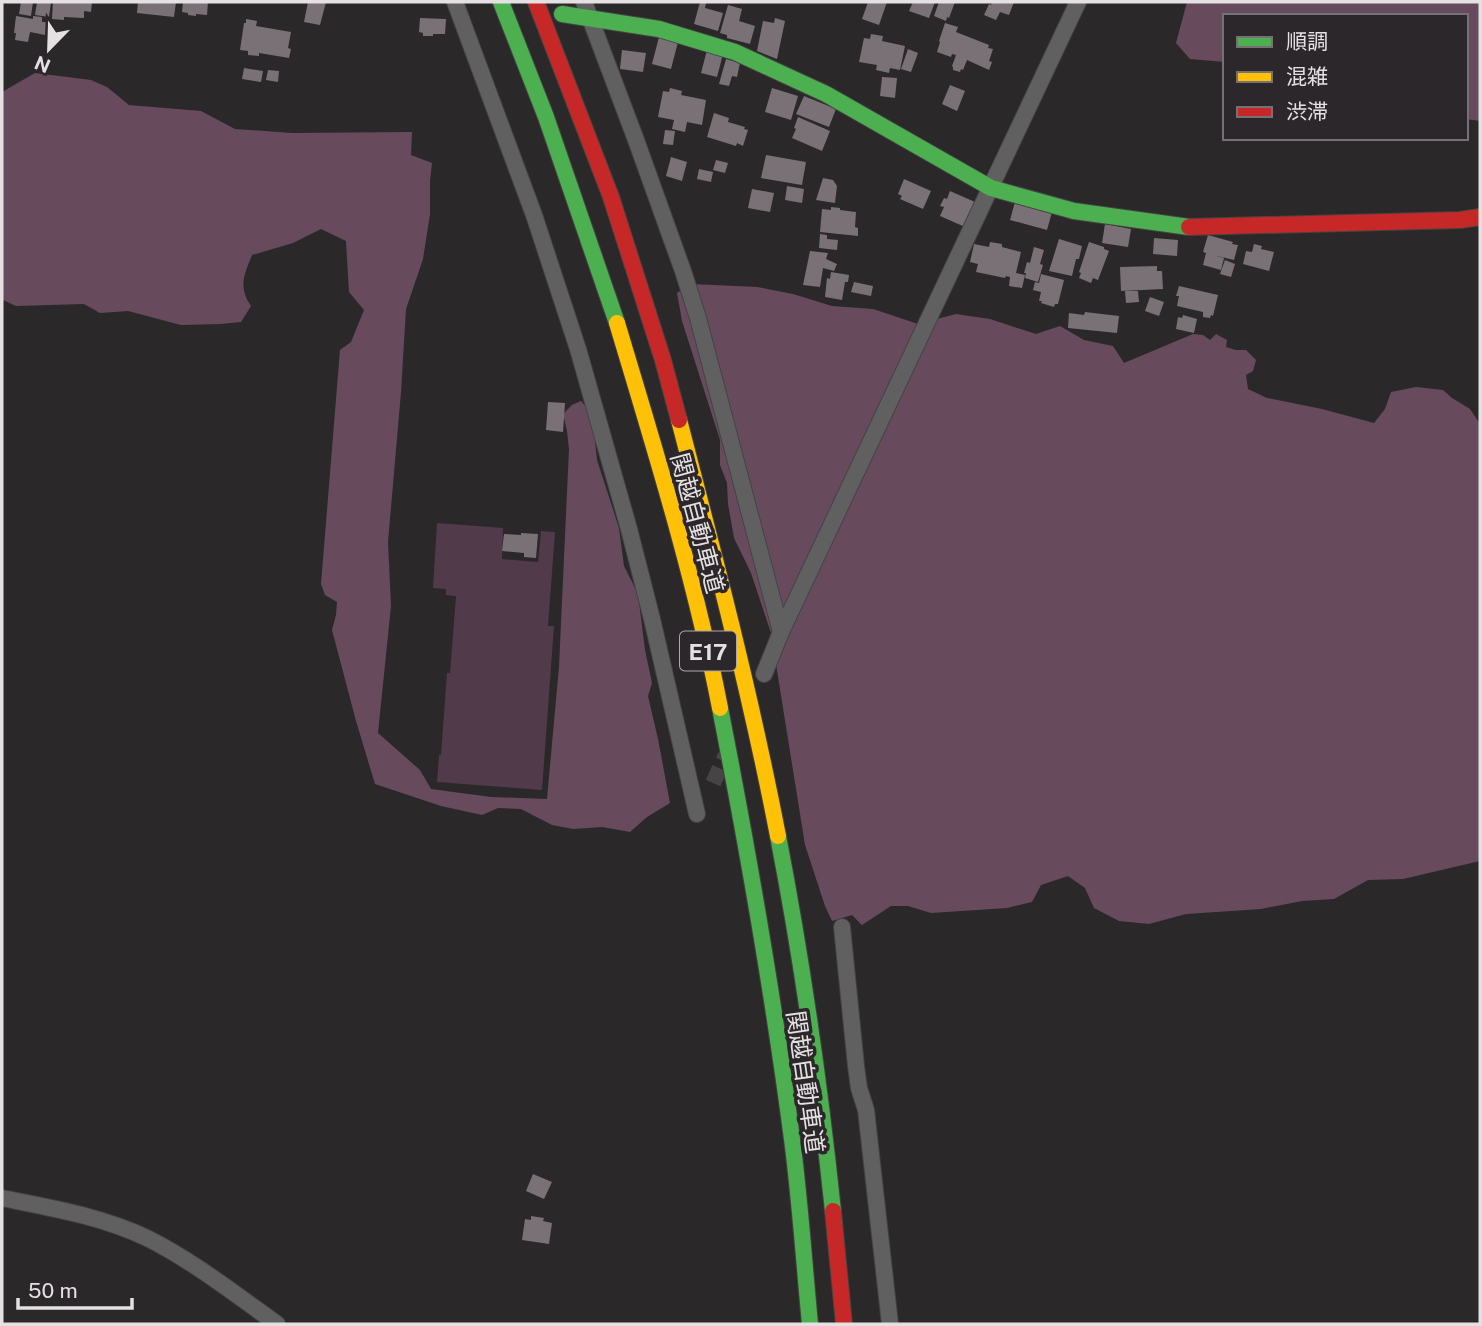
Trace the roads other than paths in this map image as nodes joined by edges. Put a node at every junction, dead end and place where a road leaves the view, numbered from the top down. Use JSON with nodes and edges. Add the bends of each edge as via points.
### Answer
{"nodes":[{"id":1,"x":454,"y":2,"type":"edge"},
{"id":2,"x":501,"y":2,"type":"edge"},
{"id":3,"x":536,"y":2,"type":"edge"},
{"id":4,"x":584,"y":2,"type":"edge"},
{"id":5,"x":1077,"y":2,"type":"edge"},
{"id":6,"x":562,"y":14,"type":"dead end"},
{"id":7,"x":591,"y":18,"type":"junction"},
{"id":8,"x":991,"y":188,"type":"junction"},
{"id":9,"x":1480,"y":217,"type":"edge"},
{"id":10,"x":781,"y":632,"type":"junction"},
{"id":11,"x":764,"y":674,"type":"dead end"},
{"id":12,"x":697,"y":814,"type":"dead end"},
{"id":13,"x":842,"y":927,"type":"dead end"},
{"id":14,"x":2,"y":1198,"type":"edge"},
{"id":15,"x":277,"y":1324,"type":"edge"},
{"id":16,"x":810,"y":1324,"type":"edge"},
{"id":17,"x":844,"y":1324,"type":"edge"},
{"id":18,"x":890,"y":1324,"type":"edge"}],
"edges":[{"from":1,"to":12,"type":"street","via":[[534,215],[586,373],[652,619]]},
{"from":2,"to":16,"type":"main road","name":"関越自動車道","number":"E17","via":[[610,299],[710,656],[767,965],[792,1140]]},
{"from":3,"to":17,"type":"main road","name":"関越自動車道","number":"E17","via":[[611,197],[663,360],[733,627],[792,909],[811,1030]]},
{"from":4,"to":7,"type":"street"},
{"from":5,"to":8,"type":"street"},
{"from":6,"to":7,"type":"main road"},
{"from":7,"to":8,"type":"main road","via":[[659,29],[735,52],[826,94]]},
{"from":7,"to":10,"type":"street","via":[[698,318]]},
{"from":8,"to":9,"type":"main road","via":[[1074,211],[1195,228]]},
{"from":8,"to":10,"type":"street"},
{"from":10,"to":11,"type":"street"},
{"from":13,"to":18,"type":"street"},
{"from":14,"to":15,"type":"street","via":[[102,1221],[146,1238]]}]}
